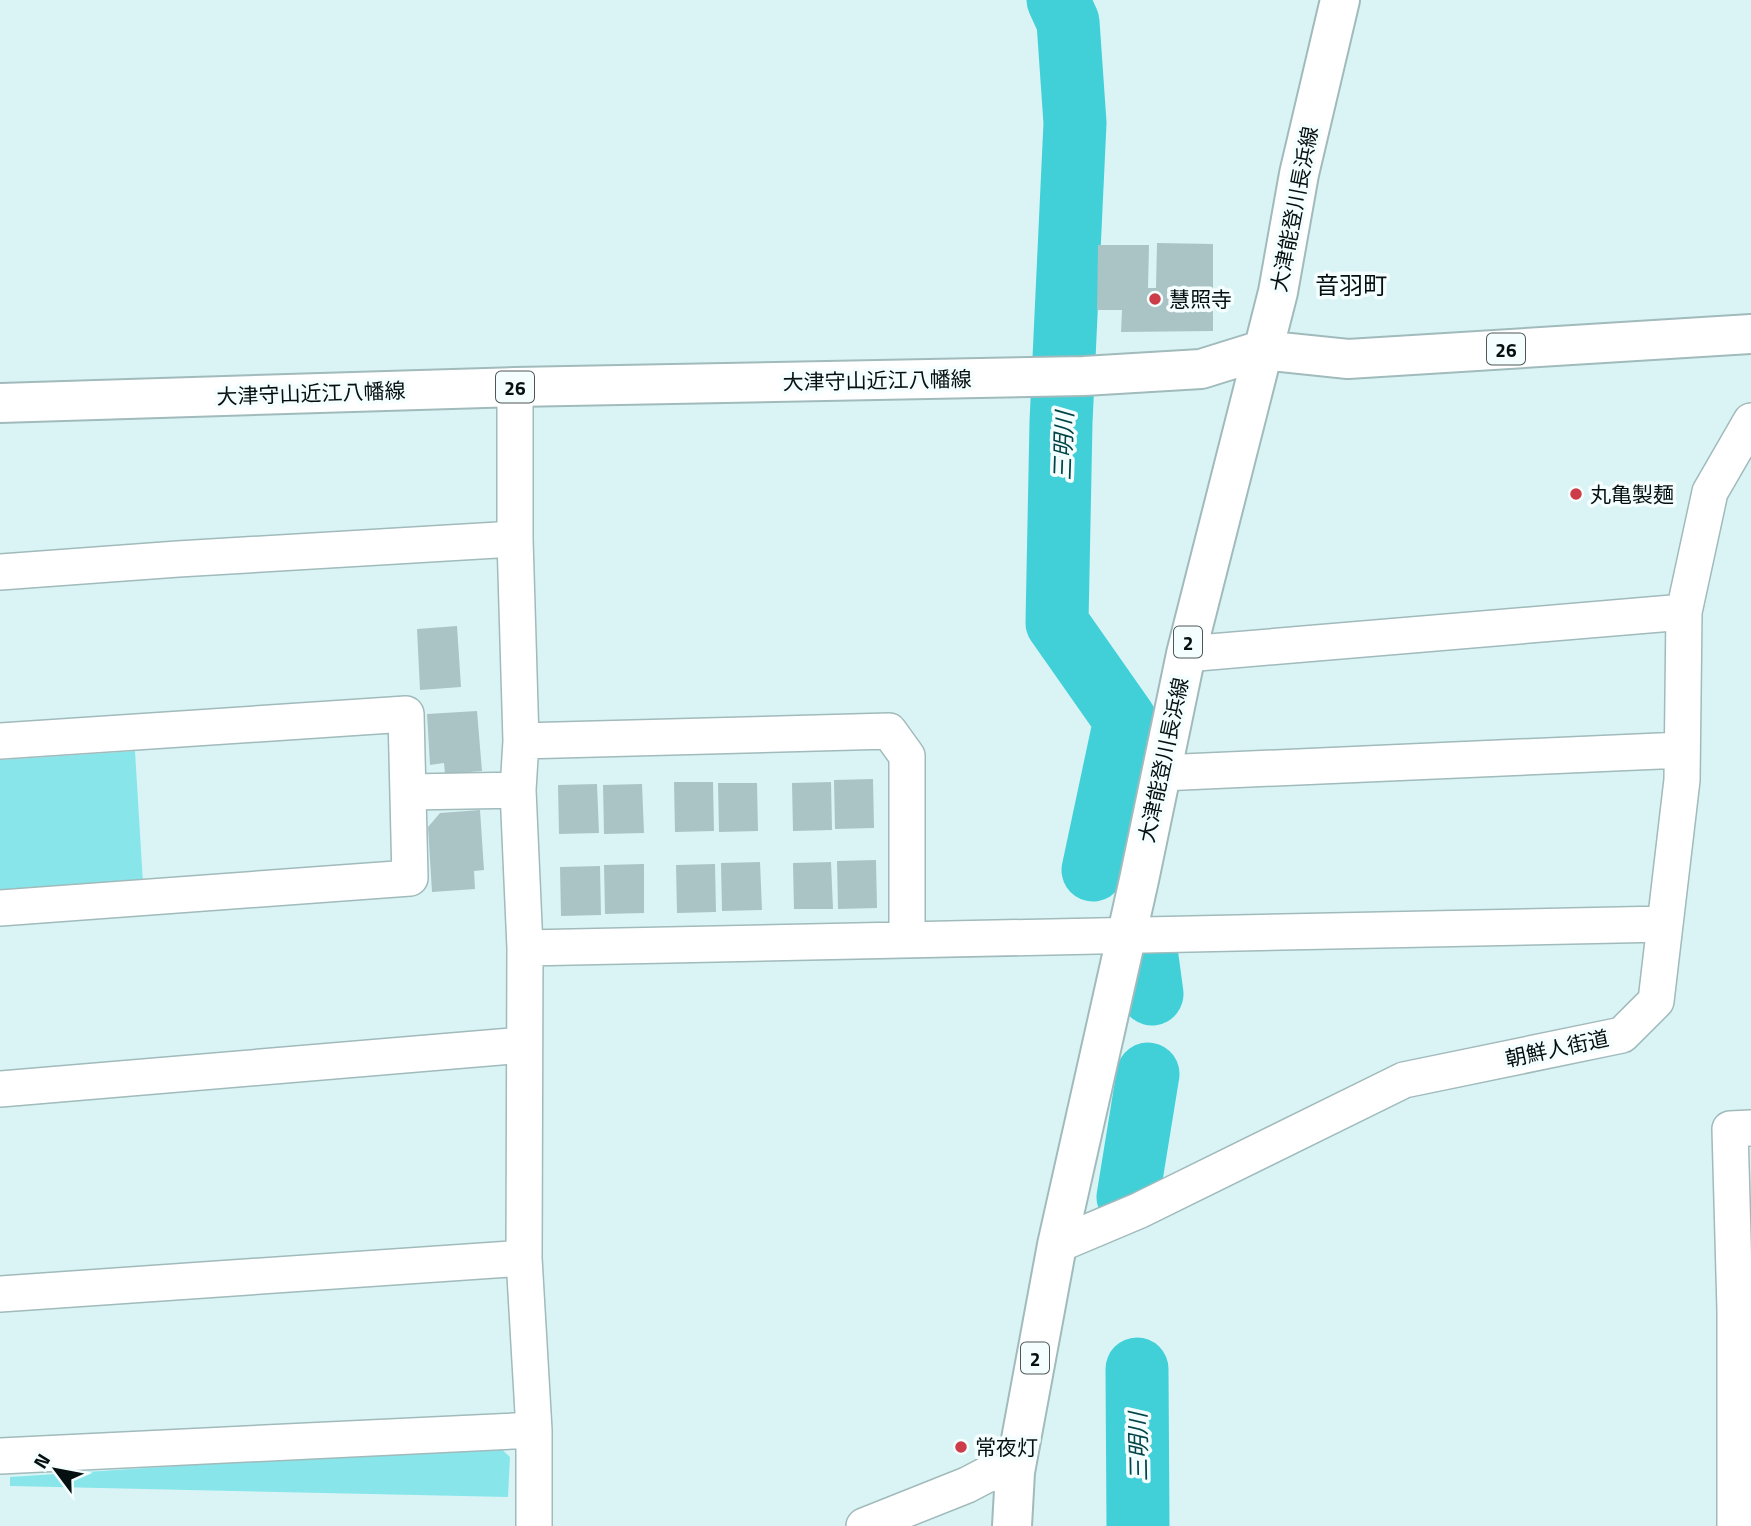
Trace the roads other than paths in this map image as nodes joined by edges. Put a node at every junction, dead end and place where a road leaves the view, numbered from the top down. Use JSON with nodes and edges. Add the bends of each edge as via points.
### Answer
{"nodes":[{"id":1,"x":1340,"y":0,"type":"edge"},
{"id":2,"x":1751,"y":334,"type":"edge"},
{"id":3,"x":1262,"y":350,"type":"junction"},
{"id":4,"x":515,"y":387,"type":"junction"},
{"id":5,"x":0,"y":403,"type":"edge"},
{"id":6,"x":1751,"y":421,"type":"edge"},
{"id":7,"x":514,"y":539,"type":"junction"},
{"id":8,"x":0,"y":572,"type":"edge"},
{"id":9,"x":1685,"y":612,"type":"junction"},
{"id":10,"x":1185,"y":654,"type":"junction"},
{"id":11,"x":0,"y":741,"type":"edge"},
{"id":12,"x":521,"y":741,"type":"junction"},
{"id":13,"x":1682,"y":750,"type":"junction"},
{"id":14,"x":1161,"y":773,"type":"junction"},
{"id":15,"x":518,"y":790,"type":"junction"},
{"id":16,"x":408,"y":792,"type":"junction"},
{"id":17,"x":0,"y":908,"type":"edge"},
{"id":18,"x":1665,"y":924,"type":"junction"},
{"id":19,"x":1125,"y":936,"type":"junction"},
{"id":20,"x":907,"y":938,"type":"junction"},
{"id":21,"x":524,"y":948,"type":"junction"},
{"id":22,"x":523,"y":1045,"type":"junction"},
{"id":23,"x":0,"y":1089,"type":"edge"},
{"id":24,"x":1751,"y":1128,"type":"edge"},
{"id":25,"x":1057,"y":1245,"type":"junction"},
{"id":26,"x":524,"y":1258,"type":"junction"},
{"id":27,"x":0,"y":1294,"type":"edge"},
{"id":28,"x":534,"y":1430,"type":"junction"},
{"id":29,"x":0,"y":1457,"type":"edge"},
{"id":30,"x":1015,"y":1472,"type":"junction"},
{"id":31,"x":534,"y":1526,"type":"edge"},
{"id":32,"x":864,"y":1526,"type":"edge"},
{"id":33,"x":1012,"y":1526,"type":"edge"},
{"id":34,"x":1735,"y":1526,"type":"edge"}],
"edges":[{"from":1,"to":3,"type":"main road","name":"大津能登川長浜線","number":"2"},
{"from":2,"to":3,"type":"main road","name":"大津守山近江八幡線","number":"26","via":[[1348,359]]},
{"from":3,"to":4,"type":"main road","name":"大津守山近江八幡線","number":"26","via":[[1201,369],[1084,376]]},
{"from":3,"to":10,"type":"main road","name":"大津能登川長浜線","number":"2"},
{"from":4,"to":5,"type":"main road","name":"大津守山近江八幡線","number":"26"},
{"from":4,"to":7,"type":"street"},
{"from":6,"to":9,"type":"street","name":"朝鮮人街道","via":[[1710,492]]},
{"from":7,"to":8,"type":"street"},
{"from":7,"to":12,"type":"street"},
{"from":9,"to":10,"type":"street"},
{"from":9,"to":13,"type":"street","name":"朝鮮人街道"},
{"from":10,"to":14,"type":"main road","name":"大津能登川長浜線","number":"2"},
{"from":11,"to":16,"type":"street","via":[[405,715]]},
{"from":12,"to":15,"type":"street"},
{"from":12,"to":20,"type":"street","via":[[888,730],[906,756]]},
{"from":13,"to":14,"type":"street"},
{"from":13,"to":18,"type":"street","name":"朝鮮人街道"},
{"from":14,"to":19,"type":"main road","name":"大津能登川長浜線","number":"2"},
{"from":15,"to":16,"type":"street"},
{"from":15,"to":21,"type":"street"},
{"from":16,"to":17,"type":"street","via":[[410,878]]},
{"from":18,"to":19,"type":"street"},
{"from":18,"to":25,"type":"street","name":"朝鮮人街道","via":[[1656,1000],[1622,1035],[1404,1080]]},
{"from":19,"to":20,"type":"street"},
{"from":19,"to":25,"type":"main road","name":"大津能登川長浜線","number":"2"},
{"from":20,"to":21,"type":"street"},
{"from":21,"to":22,"type":"street"},
{"from":22,"to":23,"type":"street"},
{"from":22,"to":26,"type":"street"},
{"from":24,"to":34,"type":"street","via":[[1730,1129]]},
{"from":25,"to":30,"type":"main road","name":"大津能登川長浜線","number":"2"},
{"from":26,"to":27,"type":"street"},
{"from":26,"to":28,"type":"street"},
{"from":28,"to":29,"type":"street"},
{"from":28,"to":31,"type":"street"},
{"from":30,"to":32,"type":"street","via":[[988,1474]]},
{"from":30,"to":33,"type":"main road","name":"大津能登川長浜線","number":"2"}]}
